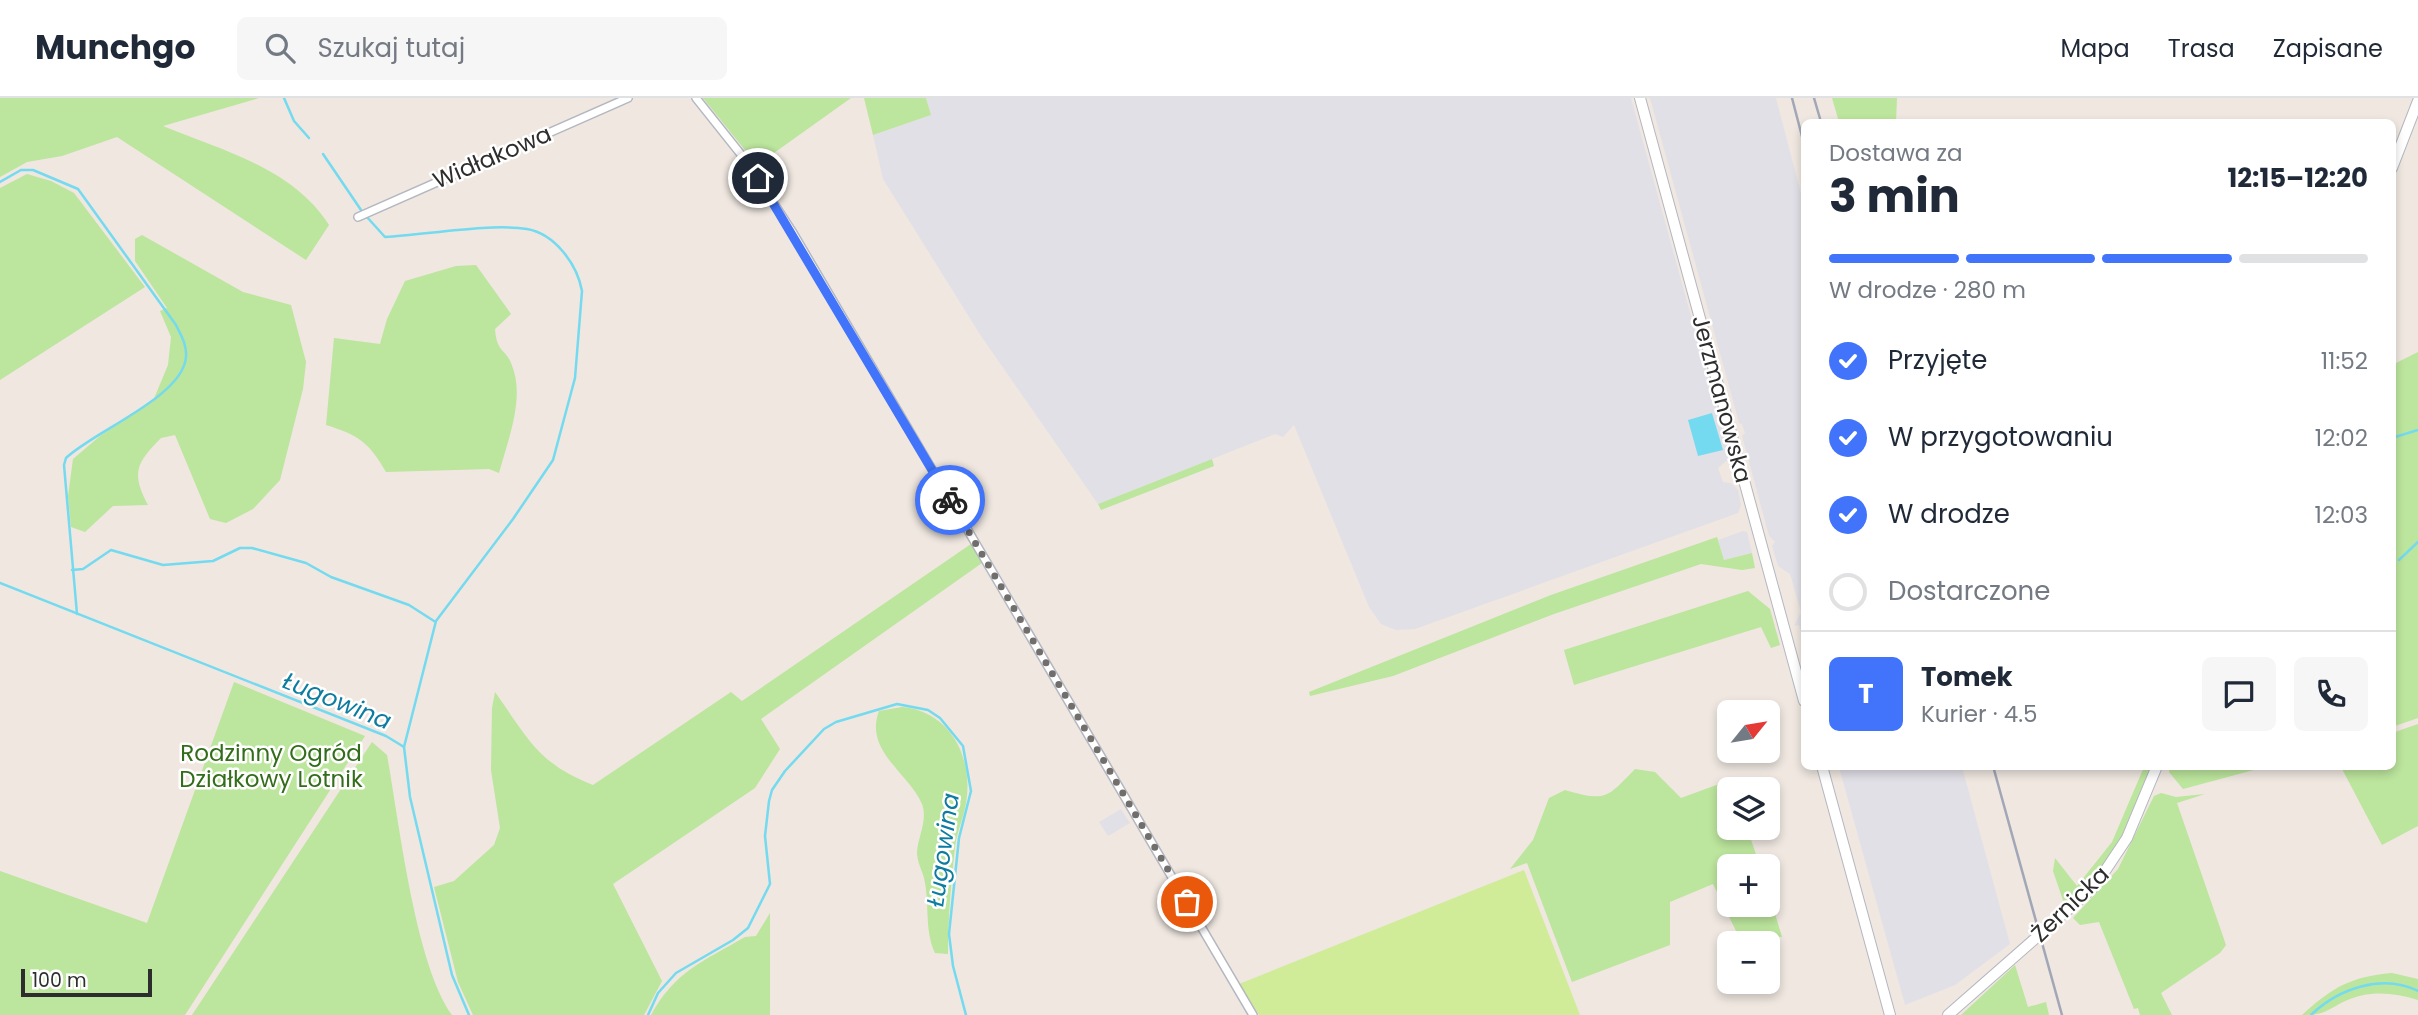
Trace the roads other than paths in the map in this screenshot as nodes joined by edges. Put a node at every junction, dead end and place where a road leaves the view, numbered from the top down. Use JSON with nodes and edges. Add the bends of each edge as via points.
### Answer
{"nodes":[{"id":1,"x":628,"y":98,"type":"edge"},
{"id":2,"x":696,"y":98,"type":"edge"},
{"id":3,"x":1640,"y":98,"type":"edge"},
{"id":4,"x":2418,"y":101,"type":"edge"},
{"id":5,"x":2396,"y":157,"type":"edge"},
{"id":6,"x":358,"y":217,"type":"dead end"},
{"id":7,"x":1801,"y":690,"type":"edge"},
{"id":8,"x":1823,"y":770,"type":"edge"},
{"id":9,"x":2155,"y":770,"type":"edge"},
{"id":10,"x":1891,"y":1013,"type":"edge"},
{"id":11,"x":1253,"y":1015,"type":"edge"},
{"id":12,"x":1948,"y":1015,"type":"edge"}],
"edges":[{"from":1,"to":6,"type":"street","name":"Widłakowa"},
{"from":2,"to":11,"type":"street","via":[[747,162],[793,233]]},
{"from":3,"to":7,"type":"street","name":"Jerzmanowska"},
{"from":4,"to":5,"type":"street"},
{"from":8,"to":10,"type":"street"},
{"from":9,"to":12,"type":"street","name":"Żernicka","via":[[2127,838],[2095,886]]}]}
